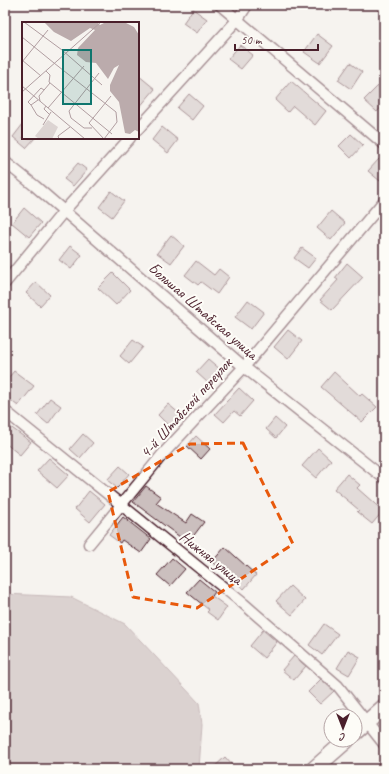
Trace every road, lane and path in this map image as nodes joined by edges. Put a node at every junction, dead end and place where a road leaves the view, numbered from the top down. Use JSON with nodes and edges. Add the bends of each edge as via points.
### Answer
{"nodes":[{"id":1,"x":220,"y":5,"type":"edge"},
{"id":2,"x":247,"y":5,"type":"edge"},
{"id":3,"x":238,"y":19,"type":"junction"},
{"id":4,"x":139,"y":128,"type":"edge"},
{"id":5,"x":129,"y":139,"type":"edge"},
{"id":6,"x":384,"y":144,"type":"edge"},
{"id":7,"x":5,"y":162,"type":"edge"},
{"id":8,"x":384,"y":201,"type":"edge"},
{"id":9,"x":64,"y":211,"type":"junction"},
{"id":10,"x":5,"y":283,"type":"edge"},
{"id":11,"x":244,"y":366,"type":"junction"},
{"id":12,"x":5,"y":411,"type":"edge"},
{"id":13,"x":384,"y":478,"type":"edge"},
{"id":14,"x":120,"y":505,"type":"junction"},
{"id":15,"x":89,"y":544,"type":"dead end"},
{"id":16,"x":384,"y":707,"type":"edge"},
{"id":17,"x":367,"y":722,"type":"junction"},
{"id":18,"x":363,"y":726,"type":"edge"},
{"id":19,"x":384,"y":744,"type":"edge"},
{"id":20,"x":338,"y":748,"type":"edge"},
{"id":21,"x":314,"y":769,"type":"edge"}],
"edges":[{"from":1,"to":3,"type":"street"},
{"from":2,"to":3,"type":"street"},
{"from":3,"to":4,"type":"street"},
{"from":3,"to":6,"type":"street"},
{"from":5,"to":9,"type":"street"},
{"from":7,"to":9,"type":"street","name":"Большая Штабская улица"},
{"from":8,"to":11,"type":"street","name":"4-й Штабской переулок"},
{"from":9,"to":10,"type":"street"},
{"from":9,"to":11,"type":"street","name":"Большая Штабская улица"},
{"from":11,"to":13,"type":"street","name":"Большая Штабская улица"},
{"from":11,"to":14,"type":"street","name":"4-й Штабской переулок"},
{"from":12,"to":14,"type":"street","name":"Нижняя улица"},
{"from":14,"to":15,"type":"street","name":"4-й Штабской переулок"},
{"from":14,"to":17,"type":"street","name":"Нижняя улица","via":[[261,619],[338,686]]},
{"from":16,"to":17,"type":"main road"},
{"from":17,"to":18,"type":"main road"},
{"from":17,"to":19,"type":"street","name":"Нижняя улица"},
{"from":20,"to":21,"type":"main road"}]}
